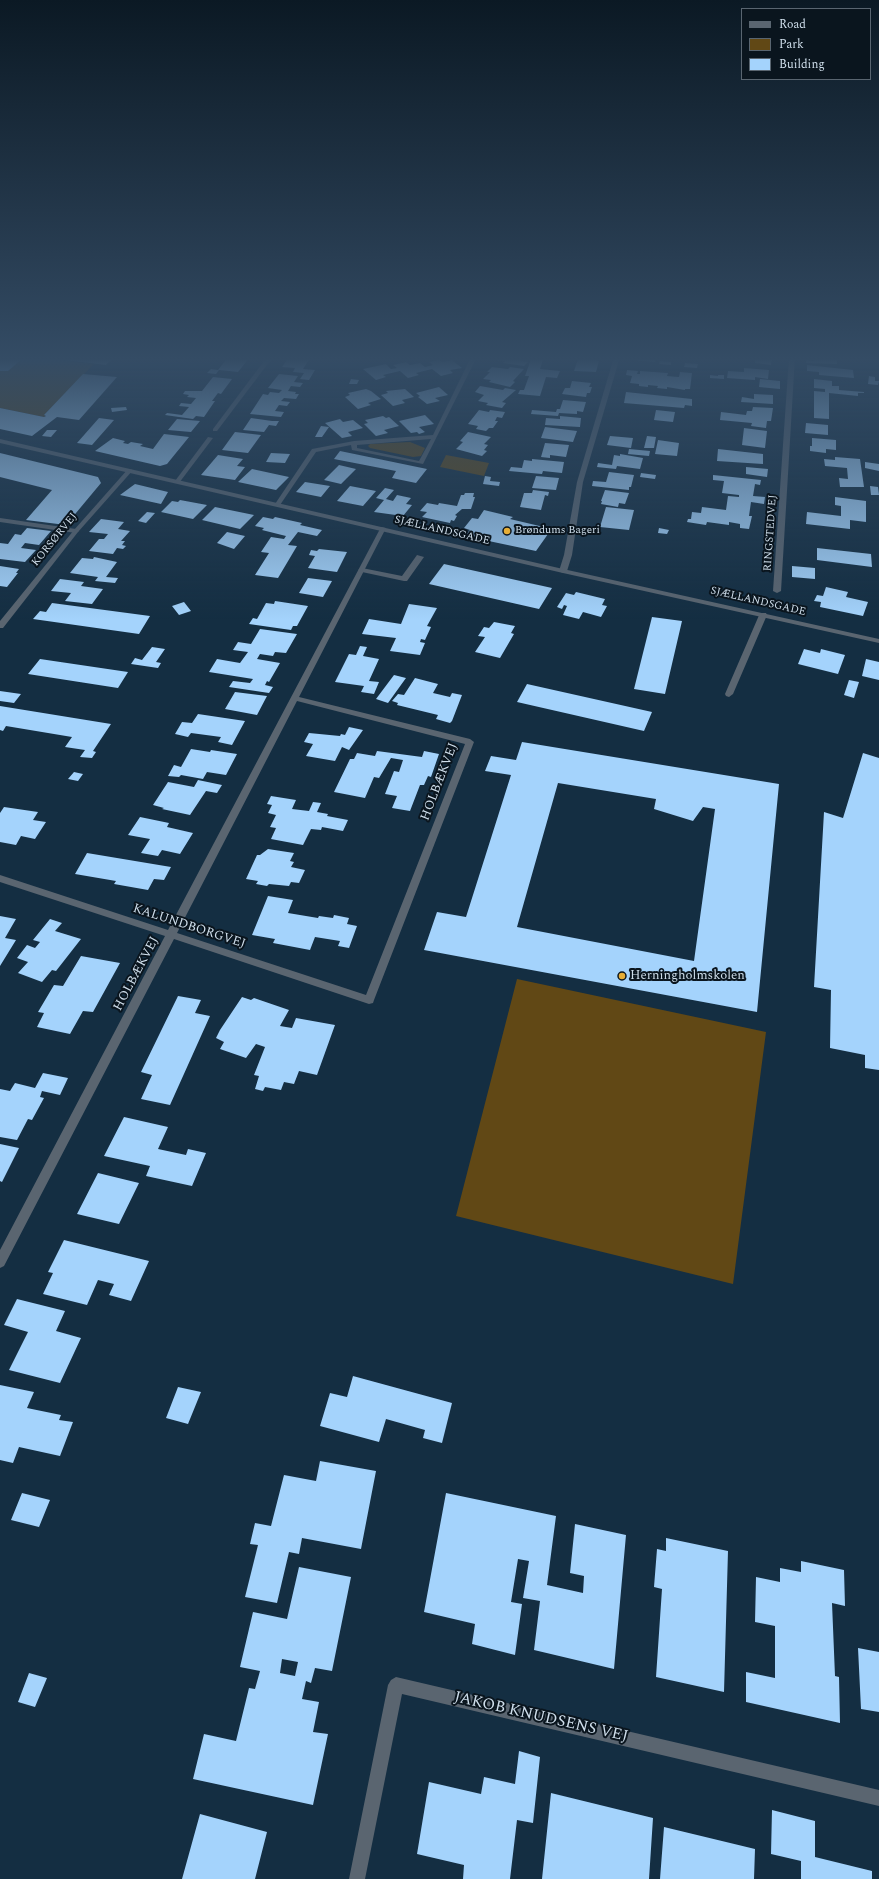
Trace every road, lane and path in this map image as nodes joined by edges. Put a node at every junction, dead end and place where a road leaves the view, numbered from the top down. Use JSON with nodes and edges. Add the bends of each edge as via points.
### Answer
{"nodes":[{"id":1,"x":17,"y":445,"type":"edge"},
{"id":2,"x":205,"y":445,"type":"edge"},
{"id":3,"x":344,"y":445,"type":"edge"},
{"id":4,"x":354,"y":445,"type":"edge"},
{"id":5,"x":431,"y":445,"type":"edge"},
{"id":6,"x":591,"y":445,"type":"edge"},
{"id":7,"x":786,"y":445,"type":"edge"},
{"id":8,"x":130,"y":470,"type":"junction"},
{"id":9,"x":177,"y":482,"type":"junction"},
{"id":10,"x":278,"y":504,"type":"junction"},
{"id":11,"x":0,"y":520,"type":"edge"},
{"id":12,"x":383,"y":528,"type":"junction"},
{"id":13,"x":76,"y":531,"type":"junction"},
{"id":14,"x":420,"y":557,"type":"dead end"},
{"id":15,"x":362,"y":570,"type":"junction"},
{"id":16,"x":563,"y":571,"type":"junction"},
{"id":17,"x":777,"y":591,"type":"dead end"},
{"id":18,"x":763,"y":615,"type":"junction"},
{"id":19,"x":0,"y":626,"type":"edge"},
{"id":20,"x":879,"y":640,"type":"edge"},
{"id":21,"x":730,"y":694,"type":"dead end"},
{"id":22,"x":295,"y":698,"type":"junction"},
{"id":23,"x":0,"y":878,"type":"edge"},
{"id":24,"x":173,"y":934,"type":"junction"},
{"id":25,"x":369,"y":1000,"type":"joint"},
{"id":26,"x":0,"y":1262,"type":"edge"},
{"id":27,"x":879,"y":1798,"type":"edge"},
{"id":28,"x":357,"y":1879,"type":"edge"}],
"edges":[{"from":1,"to":8,"type":"street","name":"SJÆLLANDSGADE"},
{"from":2,"to":9,"type":"street"},
{"from":3,"to":10,"type":"street","via":[[314,450]]},
{"from":4,"to":5,"type":"street","via":[[354,449],[421,463]]},
{"from":6,"to":16,"type":"street","via":[[580,482]]},
{"from":7,"to":17,"type":"street","name":"RINGSTEDVEJ"},
{"from":8,"to":9,"type":"street","name":"SJÆLLANDSGADE"},
{"from":8,"to":13,"type":"street","name":"KORSØRVEJ"},
{"from":9,"to":10,"type":"street","name":"SJÆLLANDSGADE"},
{"from":10,"to":12,"type":"street","name":"SJÆLLANDSGADE"},
{"from":11,"to":13,"type":"street"},
{"from":12,"to":15,"type":"street","name":"HOLBÆKVEJ"},
{"from":12,"to":16,"type":"street","name":"SJÆLLANDSGADE"},
{"from":13,"to":19,"type":"street","name":"KORSØRVEJ"},
{"from":14,"to":15,"type":"street","via":[[404,579]]},
{"from":15,"to":22,"type":"street","name":"HOLBÆKVEJ"},
{"from":16,"to":18,"type":"street","name":"SJÆLLANDSGADE"},
{"from":18,"to":20,"type":"street","name":"SJÆLLANDSGADE"},
{"from":18,"to":21,"type":"street"},
{"from":22,"to":24,"type":"street","name":"HOLBÆKVEJ"},
{"from":22,"to":25,"type":"street","name":"HOLBÆKVEJ","via":[[470,742]]},
{"from":23,"to":24,"type":"street","name":"KALUNDBORGVEJ"},
{"from":24,"to":25,"type":"street","name":"KALUNDBORGVEJ"},
{"from":24,"to":26,"type":"street","name":"HOLBÆKVEJ"},
{"from":27,"to":28,"type":"street","name":"JAKOB KNUDSENS VEJ","via":[[396,1684]]}]}
